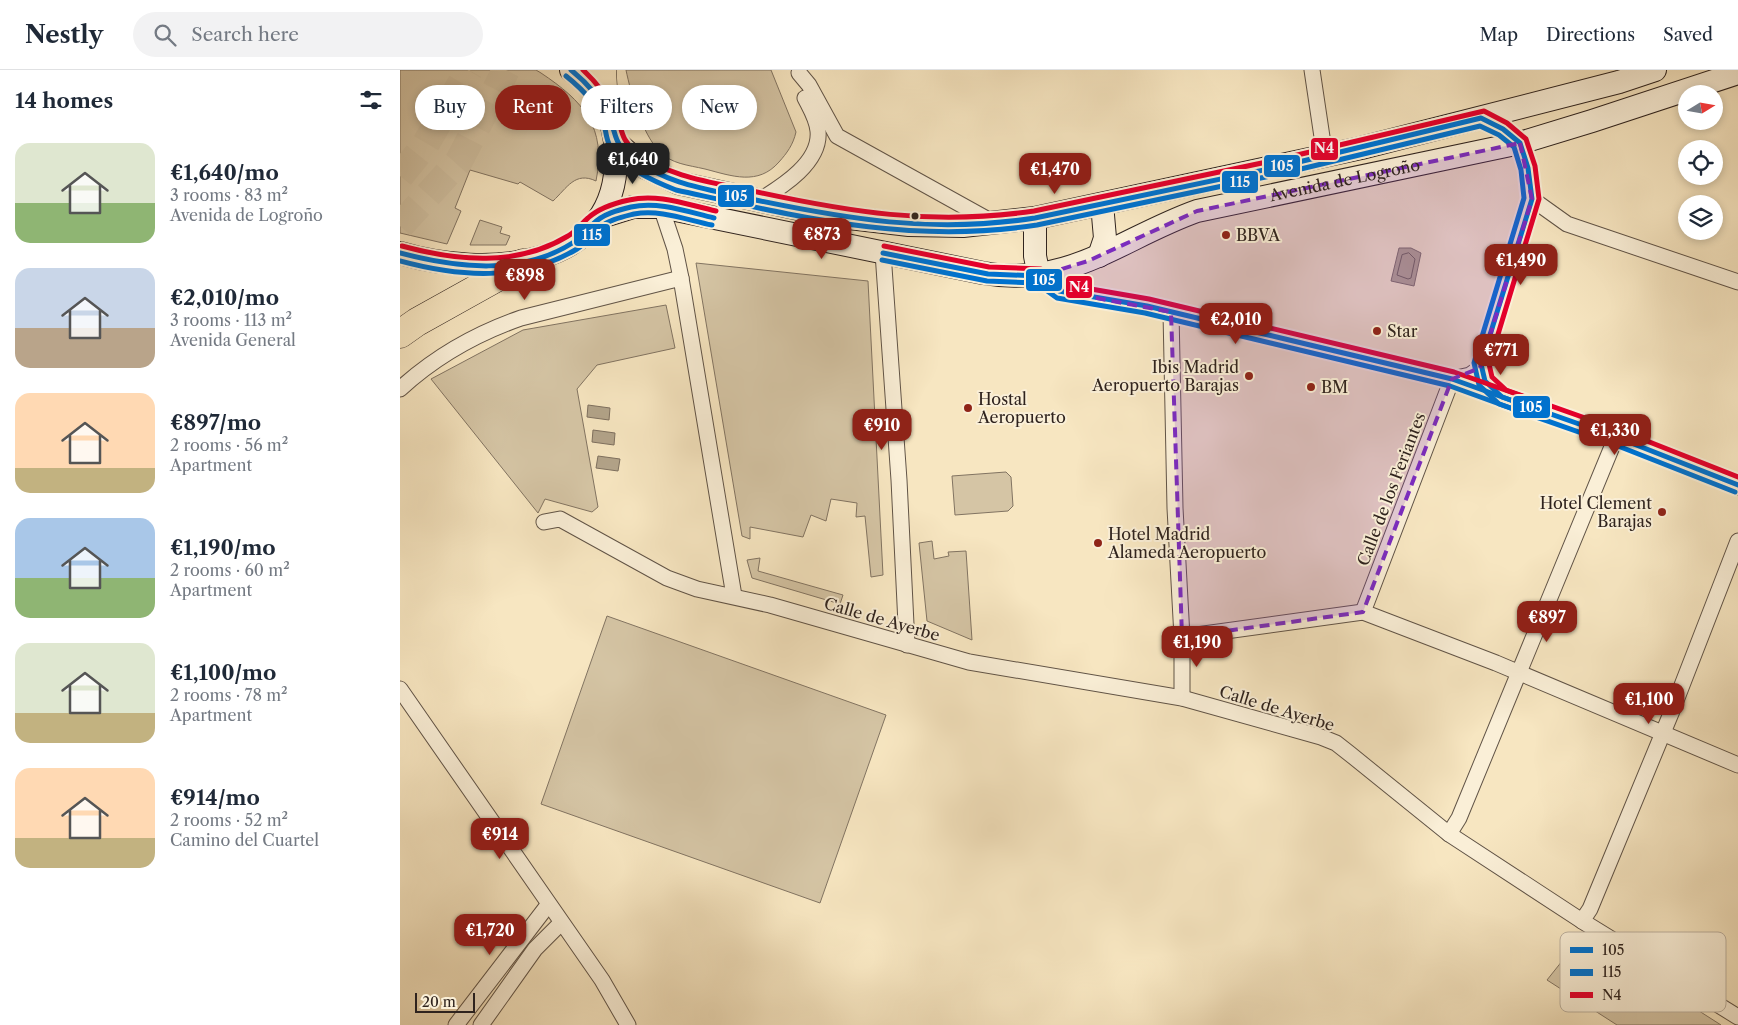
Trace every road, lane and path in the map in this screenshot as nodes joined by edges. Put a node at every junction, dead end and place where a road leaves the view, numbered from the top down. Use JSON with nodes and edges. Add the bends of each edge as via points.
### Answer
{"nodes":[{"id":1,"x":571,"y":70,"type":"edge"},
{"id":2,"x":602,"y":70,"type":"edge"},
{"id":3,"x":1312,"y":70,"type":"edge"},
{"id":4,"x":1654,"y":70,"type":"edge"},
{"id":5,"x":798,"y":71,"type":"edge"},
{"id":6,"x":1738,"y":72,"type":"edge"},
{"id":7,"x":588,"y":85,"type":"edge"},
{"id":8,"x":603,"y":85,"type":"edge"},
{"id":9,"x":1481,"y":118,"type":"junction"},
{"id":10,"x":614,"y":130,"type":"edge"},
{"id":11,"x":616,"y":142,"type":"junction"},
{"id":12,"x":1520,"y":143,"type":"junction"},
{"id":13,"x":1325,"y":157,"type":"junction"},
{"id":14,"x":1532,"y":198,"type":"junction"},
{"id":15,"x":760,"y":200,"type":"junction"},
{"id":16,"x":1102,"y":204,"type":"junction"},
{"id":17,"x":661,"y":207,"type":"junction"},
{"id":18,"x":601,"y":217,"type":"junction"},
{"id":19,"x":1036,"y":218,"type":"junction"},
{"id":20,"x":996,"y":224,"type":"junction"},
{"id":21,"x":400,"y":253,"type":"edge"},
{"id":22,"x":883,"y":253,"type":"junction"},
{"id":23,"x":1098,"y":256,"type":"junction"},
{"id":24,"x":523,"y":263,"type":"junction"},
{"id":25,"x":1039,"y":276,"type":"junction"},
{"id":26,"x":681,"y":278,"type":"junction"},
{"id":27,"x":1738,"y":282,"type":"edge"},
{"id":28,"x":1171,"y":312,"type":"junction"},
{"id":29,"x":400,"y":334,"type":"edge"},
{"id":30,"x":1480,"y":368,"type":"junction"},
{"id":31,"x":1452,"y":379,"type":"junction"},
{"id":32,"x":400,"y":390,"type":"edge"},
{"id":33,"x":1502,"y":397,"type":"junction"},
{"id":34,"x":1616,"y":437,"type":"junction"},
{"id":35,"x":1738,"y":485,"type":"edge"},
{"id":36,"x":544,"y":522,"type":"dead end"},
{"id":37,"x":1738,"y":541,"type":"edge"},
{"id":38,"x":734,"y":596,"type":"junction"},
{"id":39,"x":1363,"y":612,"type":"junction"},
{"id":40,"x":1182,"y":637,"type":"junction"},
{"id":41,"x":907,"y":646,"type":"junction"},
{"id":42,"x":1519,"y":673,"type":"junction"},
{"id":43,"x":400,"y":689,"type":"edge"},
{"id":44,"x":1182,"y":698,"type":"junction"},
{"id":45,"x":1662,"y":732,"type":"junction"},
{"id":46,"x":1738,"y":765,"type":"edge"},
{"id":47,"x":1449,"y":834,"type":"junction"},
{"id":48,"x":548,"y":905,"type":"junction"},
{"id":49,"x":1582,"y":921,"type":"junction"},
{"id":50,"x":561,"y":923,"type":"junction"},
{"id":51,"x":1600,"y":932,"type":"edge"},
{"id":52,"x":1726,"y":1010,"type":"edge"},
{"id":53,"x":1738,"y":1017,"type":"edge"},
{"id":54,"x":629,"y":1022,"type":"edge"},
{"id":55,"x":456,"y":1025,"type":"edge"},
{"id":56,"x":481,"y":1025,"type":"edge"}],
"edges":[{"from":1,"to":7,"type":"main road"},
{"from":2,"to":8,"type":"highway"},
{"from":3,"to":13,"type":"street"},
{"from":4,"to":9,"type":"main road","name":"Avenida de Logroño"},
{"from":5,"to":15,"type":"street","via":[[800,88],[818,132],[815,150],[794,176]]},
{"from":5,"to":20,"type":"street","via":[[837,136]]},
{"from":6,"to":12,"type":"main road","name":"Avenida de Logroño"},
{"from":9,"to":12,"type":"street","via":[[1503,129]]},
{"from":9,"to":13,"type":"main road","name":"Avenida de Logroño"},
{"from":10,"to":11,"type":"main road"},
{"from":11,"to":15,"type":"main road","name":"Avenida de Logroño","via":[[646,168],[678,183]]},
{"from":11,"to":18,"type":"main road","via":[[614,183]]},
{"from":12,"to":14,"type":"street"},
{"from":12,"to":23,"type":"main road","name":"Avenida de Logroño","via":[[1197,211]]},
{"from":13,"to":16,"type":"main road","name":"Avenida de Logroño"},
{"from":14,"to":27,"type":"street","via":[[1567,224]]},
{"from":14,"to":30,"type":"street"},
{"from":15,"to":20,"type":"main road","name":"Avenida de Logroño","via":[[832,216],[883,222],[963,226]]},
{"from":16,"to":19,"type":"main road","name":"Avenida de Logroño"},
{"from":16,"to":23,"type":"main road","via":[[1105,238]]},
{"from":17,"to":18,"type":"main road","name":"Avenida de Logroño","via":[[633,207]]},
{"from":17,"to":22,"type":"main road","name":"Avenida de Logroño"},
{"from":17,"to":26,"type":"street"},
{"from":18,"to":24,"type":"main road","via":[[574,242]]},
{"from":19,"to":20,"type":"main road","name":"Avenida de Logroño"},
{"from":19,"to":25,"type":"main road","via":[[1035,256]]},
{"from":21,"to":24,"type":"main road","via":[[477,266]]},
{"from":22,"to":25,"type":"main road","name":"Avenida de Logroño","via":[[988,274]]},
{"from":22,"to":41,"type":"street"},
{"from":23,"to":25,"type":"main road","name":"Avenida de Logroño","via":[[1065,270]]},
{"from":24,"to":29,"type":"highway"},
{"from":25,"to":28,"type":"street","via":[[1059,290]]},
{"from":26,"to":32,"type":"street","via":[[500,325],[432,361]]},
{"from":26,"to":38,"type":"street"},
{"from":28,"to":31,"type":"street"},
{"from":28,"to":40,"type":"street","via":[[1175,508]]},
{"from":30,"to":31,"type":"street","via":[[1470,375]]},
{"from":30,"to":33,"type":"street","via":[[1485,381]]},
{"from":31,"to":33,"type":"street"},
{"from":31,"to":39,"type":"street","name":"Calle de los Feriantes"},
{"from":33,"to":34,"type":"street"},
{"from":34,"to":35,"type":"street"},
{"from":34,"to":42,"type":"street"},
{"from":36,"to":38,"type":"street","name":"Calle de Ayerbe","via":[[560,519],[667,578]]},
{"from":37,"to":45,"type":"street"},
{"from":38,"to":41,"type":"street","name":"Calle de Ayerbe"},
{"from":39,"to":40,"type":"street"},
{"from":39,"to":42,"type":"street"},
{"from":40,"to":44,"type":"street"},
{"from":41,"to":44,"type":"street","name":"Calle de Ayerbe","via":[[968,662]]},
{"from":42,"to":45,"type":"street"},
{"from":42,"to":47,"type":"street","via":[[1459,818]]},
{"from":43,"to":48,"type":"street"},
{"from":44,"to":47,"type":"street","name":"Calle de Ayerbe","via":[[1336,743]]},
{"from":45,"to":46,"type":"street"},
{"from":45,"to":49,"type":"street","via":[[1590,909]]},
{"from":47,"to":49,"type":"street","name":"Calle de Ayerbe"},
{"from":48,"to":50,"type":"street"},
{"from":48,"to":55,"type":"street"},
{"from":49,"to":51,"type":"street","name":"Calle de Ayerbe"},
{"from":50,"to":54,"type":"street"},
{"from":50,"to":56,"type":"street","via":[[535,949]]},
{"from":52,"to":53,"type":"street","name":"Calle de Ayerbe"}]}
